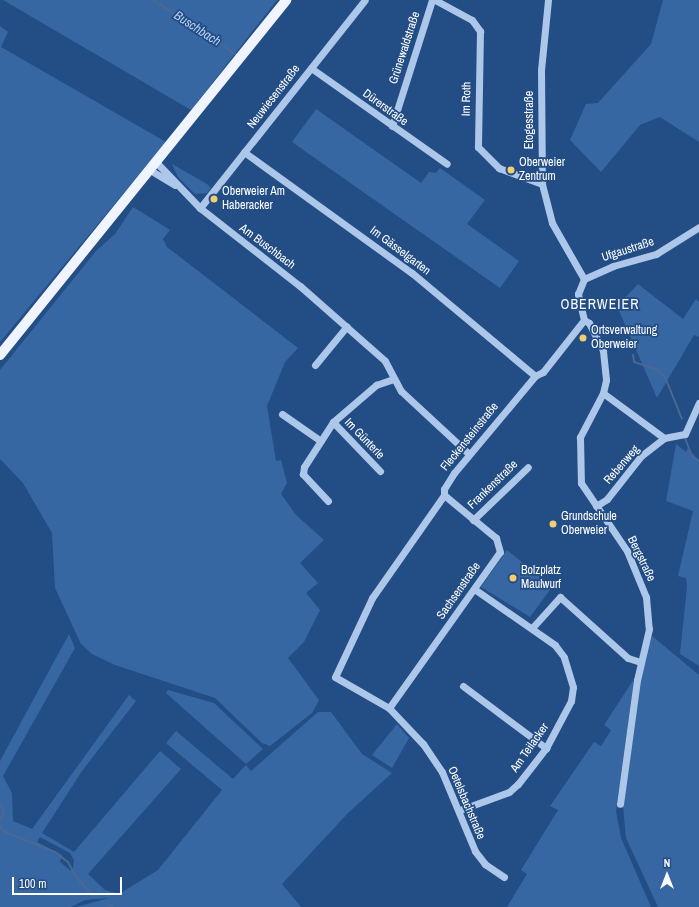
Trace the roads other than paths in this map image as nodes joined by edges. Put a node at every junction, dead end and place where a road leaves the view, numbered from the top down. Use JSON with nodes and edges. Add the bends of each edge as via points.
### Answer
{"nodes":[{"id":1,"x":286,"y":0,"type":"edge"},
{"id":2,"x":365,"y":0,"type":"edge"},
{"id":3,"x":432,"y":0,"type":"edge"},
{"id":4,"x":435,"y":0,"type":"edge"},
{"id":5,"x":549,"y":0,"type":"edge"},
{"id":6,"x":311,"y":68,"type":"junction"},
{"id":7,"x":392,"y":126,"type":"junction"},
{"id":8,"x":244,"y":152,"type":"junction"},
{"id":9,"x":447,"y":164,"type":"dead end"},
{"id":10,"x":153,"y":166,"type":"junction"},
{"id":11,"x":542,"y":184,"type":"junction"},
{"id":12,"x":200,"y":208,"type":"junction"},
{"id":13,"x":699,"y":227,"type":"edge"},
{"id":14,"x":584,"y":279,"type":"junction"},
{"id":15,"x":584,"y":320,"type":"junction"},
{"id":16,"x":347,"y":326,"type":"junction"},
{"id":17,"x":0,"y":355,"type":"edge"},
{"id":18,"x":315,"y":365,"type":"dead end"},
{"id":19,"x":535,"y":376,"type":"junction"},
{"id":20,"x":393,"y":379,"type":"junction"},
{"id":21,"x":603,"y":394,"type":"junction"},
{"id":22,"x":699,"y":403,"type":"edge"},
{"id":23,"x":282,"y":414,"type":"dead end"},
{"id":24,"x":333,"y":422,"type":"junction"},
{"id":25,"x":664,"y":438,"type":"junction"},
{"id":26,"x":321,"y":441,"type":"junction"},
{"id":27,"x":468,"y":454,"type":"junction"},
{"id":28,"x":528,"y":467,"type":"dead end"},
{"id":29,"x":380,"y":471,"type":"dead end"},
{"id":30,"x":444,"y":495,"type":"junction"},
{"id":31,"x":328,"y":501,"type":"dead end"},
{"id":32,"x":596,"y":506,"type":"junction"},
{"id":33,"x":473,"y":520,"type":"junction"},
{"id":34,"x":474,"y":589,"type":"junction"},
{"id":35,"x":532,"y":628,"type":"junction"},
{"id":36,"x":640,"y":662,"type":"junction"},
{"id":37,"x":335,"y":677,"type":"joint"},
{"id":38,"x":462,"y":686,"type":"dead end"},
{"id":39,"x":389,"y":708,"type":"junction"},
{"id":40,"x":546,"y":748,"type":"junction"},
{"id":41,"x":620,"y":804,"type":"dead end"},
{"id":42,"x":460,"y":810,"type":"junction"},
{"id":43,"x":504,"y":877,"type":"dead end"}],
"edges":[{"from":1,"to":10,"type":"main road"},
{"from":2,"to":6,"type":"street","name":"Neuwiesenstraße"},
{"from":3,"to":7,"type":"street","name":"Grünewaldstraße"},
{"from":4,"to":11,"type":"street","name":"Im Roth","via":[[472,20],[480,31],[478,147],[499,168]]},
{"from":5,"to":11,"type":"street","name":"Etogesstraße","via":[[541,70]]},
{"from":6,"to":7,"type":"street","name":"Dürerstraße"},
{"from":6,"to":8,"type":"street","name":"Neuwiesenstraße"},
{"from":7,"to":9,"type":"street","name":"Dürerstraße"},
{"from":8,"to":12,"type":"street","name":"Neuwiesenstraße"},
{"from":8,"to":19,"type":"street","name":"Im Gässelgarten","via":[[412,273]]},
{"from":10,"to":12,"type":"street","name":"Am Buschbach"},
{"from":10,"to":17,"type":"main road"},
{"from":11,"to":14,"type":"street","name":"Etogesstraße","via":[[550,218]]},
{"from":12,"to":16,"type":"street","name":"Am Buschbach"},
{"from":13,"to":14,"type":"street","name":"Ufgaustraße","via":[[656,254],[613,266]]},
{"from":14,"to":15,"type":"street","via":[[578,294]]},
{"from":15,"to":19,"type":"street","name":"Fleckensteinstraße","via":[[543,372]]},
{"from":15,"to":21,"type":"street","name":"Bergstraße","via":[[590,323],[603,351],[606,363]]},
{"from":16,"to":18,"type":"street"},
{"from":16,"to":20,"type":"street","name":"Am Buschbach","via":[[385,362]]},
{"from":19,"to":27,"type":"street","name":"Fleckensteinstraße"},
{"from":20,"to":24,"type":"street","name":"Im Günterle","via":[[376,385]]},
{"from":20,"to":27,"type":"street","name":"Am Buschbach","via":[[401,391]]},
{"from":21,"to":25,"type":"street"},
{"from":21,"to":32,"type":"street","name":"Bergstraße","via":[[579,446],[581,483]]},
{"from":22,"to":25,"type":"street","name":"Rebenweg","via":[[685,434]]},
{"from":23,"to":26,"type":"street"},
{"from":24,"to":26,"type":"street","name":"Im Günterle"},
{"from":24,"to":29,"type":"street","name":"Im Günterle"},
{"from":25,"to":32,"type":"street","name":"Rebenweg","via":[[641,456],[607,499]]},
{"from":26,"to":31,"type":"street","name":"Im Günterle","via":[[303,474]]},
{"from":27,"to":30,"type":"street","name":"Fleckensteinstraße","via":[[444,489]]},
{"from":28,"to":33,"type":"street","name":"Frankenstraße"},
{"from":30,"to":33,"type":"street","name":"Sachsenstraße"},
{"from":30,"to":37,"type":"street","name":"Fleckensteinstraße","via":[[372,598]]},
{"from":32,"to":36,"type":"street","name":"Bergstraße","via":[[627,551],[646,597],[649,629]]},
{"from":33,"to":34,"type":"street","name":"Sachsenstraße","via":[[500,545],[500,552]]},
{"from":34,"to":35,"type":"street","name":"Am Teilacker"},
{"from":34,"to":39,"type":"street","name":"Sachsenstraße"},
{"from":35,"to":36,"type":"street","via":[[560,597],[628,658]]},
{"from":35,"to":40,"type":"street","name":"Am Teilacker","via":[[555,645],[564,657],[573,687],[571,701]]},
{"from":36,"to":41,"type":"street","name":"Bergstraße"},
{"from":37,"to":39,"type":"street","name":"Oetelsbachstraße"},
{"from":38,"to":40,"type":"street"},
{"from":39,"to":42,"type":"street","name":"Oetelsbachstraße","via":[[423,744],[442,772]]},
{"from":40,"to":42,"type":"street","name":"Am Teilacker","via":[[509,792]]},
{"from":42,"to":43,"type":"street","name":"Oetelsbachstraße","via":[[480,858]]}]}
